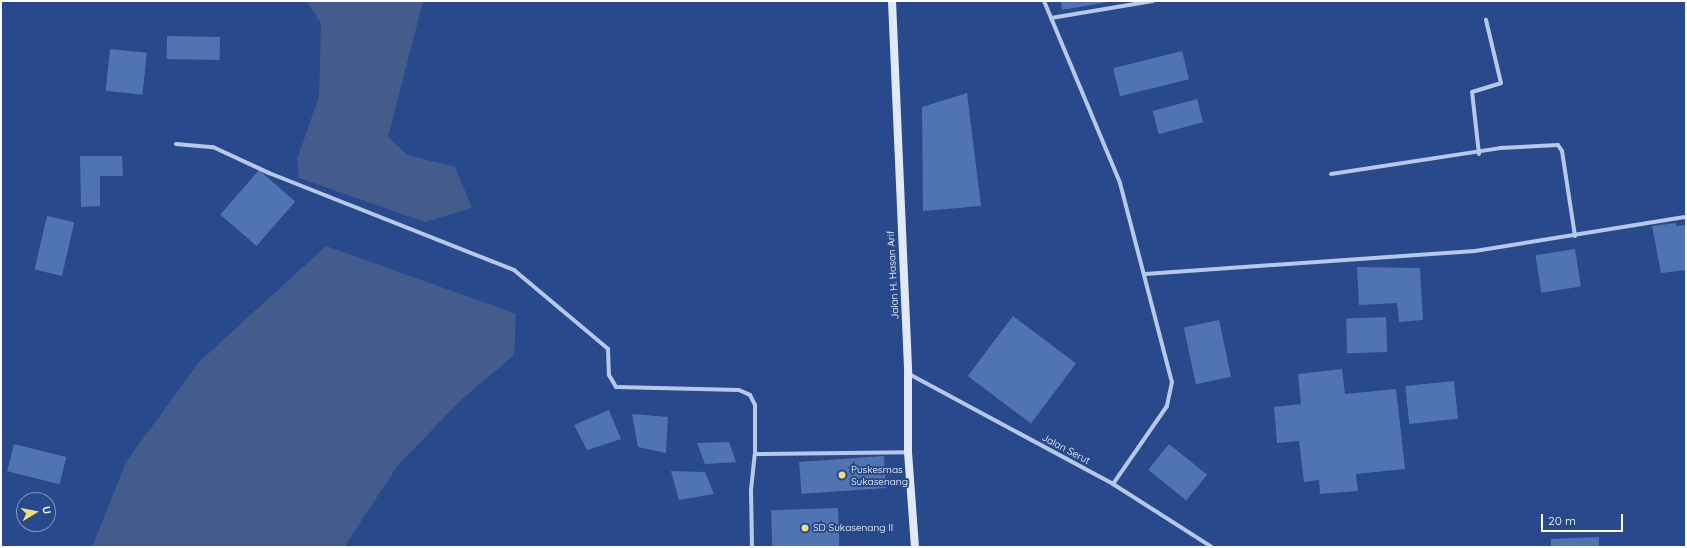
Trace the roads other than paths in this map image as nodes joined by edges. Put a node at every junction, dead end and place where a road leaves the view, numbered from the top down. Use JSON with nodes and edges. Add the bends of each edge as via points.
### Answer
{"nodes":[{"id":1,"x":892,"y":1,"type":"edge"},
{"id":2,"x":1044,"y":1,"type":"edge"},
{"id":3,"x":1153,"y":1,"type":"edge"},
{"id":4,"x":1051,"y":18,"type":"junction"},
{"id":5,"x":1486,"y":20,"type":"dead end"},
{"id":6,"x":176,"y":144,"type":"dead end"},
{"id":7,"x":1478,"y":154,"type":"junction"},
{"id":8,"x":1331,"y":174,"type":"dead end"},
{"id":9,"x":1686,"y":217,"type":"edge"},
{"id":10,"x":1575,"y":236,"type":"junction"},
{"id":11,"x":1145,"y":274,"type":"junction"},
{"id":12,"x":908,"y":373,"type":"junction"},
{"id":13,"x":908,"y":452,"type":"junction"},
{"id":14,"x":755,"y":454,"type":"junction"},
{"id":15,"x":1113,"y":484,"type":"junction"},
{"id":16,"x":752,"y":547,"type":"edge"},
{"id":17,"x":915,"y":547,"type":"edge"},
{"id":18,"x":1212,"y":547,"type":"edge"}],
"edges":[{"from":1,"to":12,"type":"main road","name":"Jalan H. Hasan Arif"},
{"from":2,"to":4,"type":"street"},
{"from":3,"to":4,"type":"street"},
{"from":4,"to":11,"type":"street","via":[[1120,183]]},
{"from":5,"to":7,"type":"street","via":[[1501,84],[1472,92]]},
{"from":6,"to":14,"type":"street","via":[[213,147],[269,173],[514,270],[608,349],[609,375],[616,388],[739,390],[750,395],[755,404]]},
{"from":7,"to":8,"type":"street","via":[[1443,156]]},
{"from":7,"to":10,"type":"street","via":[[1500,148],[1558,145],[1562,151]]},
{"from":9,"to":10,"type":"street"},
{"from":10,"to":11,"type":"street","via":[[1475,251]]},
{"from":11,"to":15,"type":"street","via":[[1170,371],[1170,394],[1160,418]]},
{"from":12,"to":13,"type":"main road","name":"Jalan H. Hasan Arif"},
{"from":12,"to":15,"type":"street","name":"Jalan Serut"},
{"from":13,"to":14,"type":"street"},
{"from":13,"to":17,"type":"main road","name":"Jalan H. Hasan Arif"},
{"from":14,"to":16,"type":"street","via":[[751,490]]},
{"from":15,"to":18,"type":"street","name":"Jalan Serut"}]}
